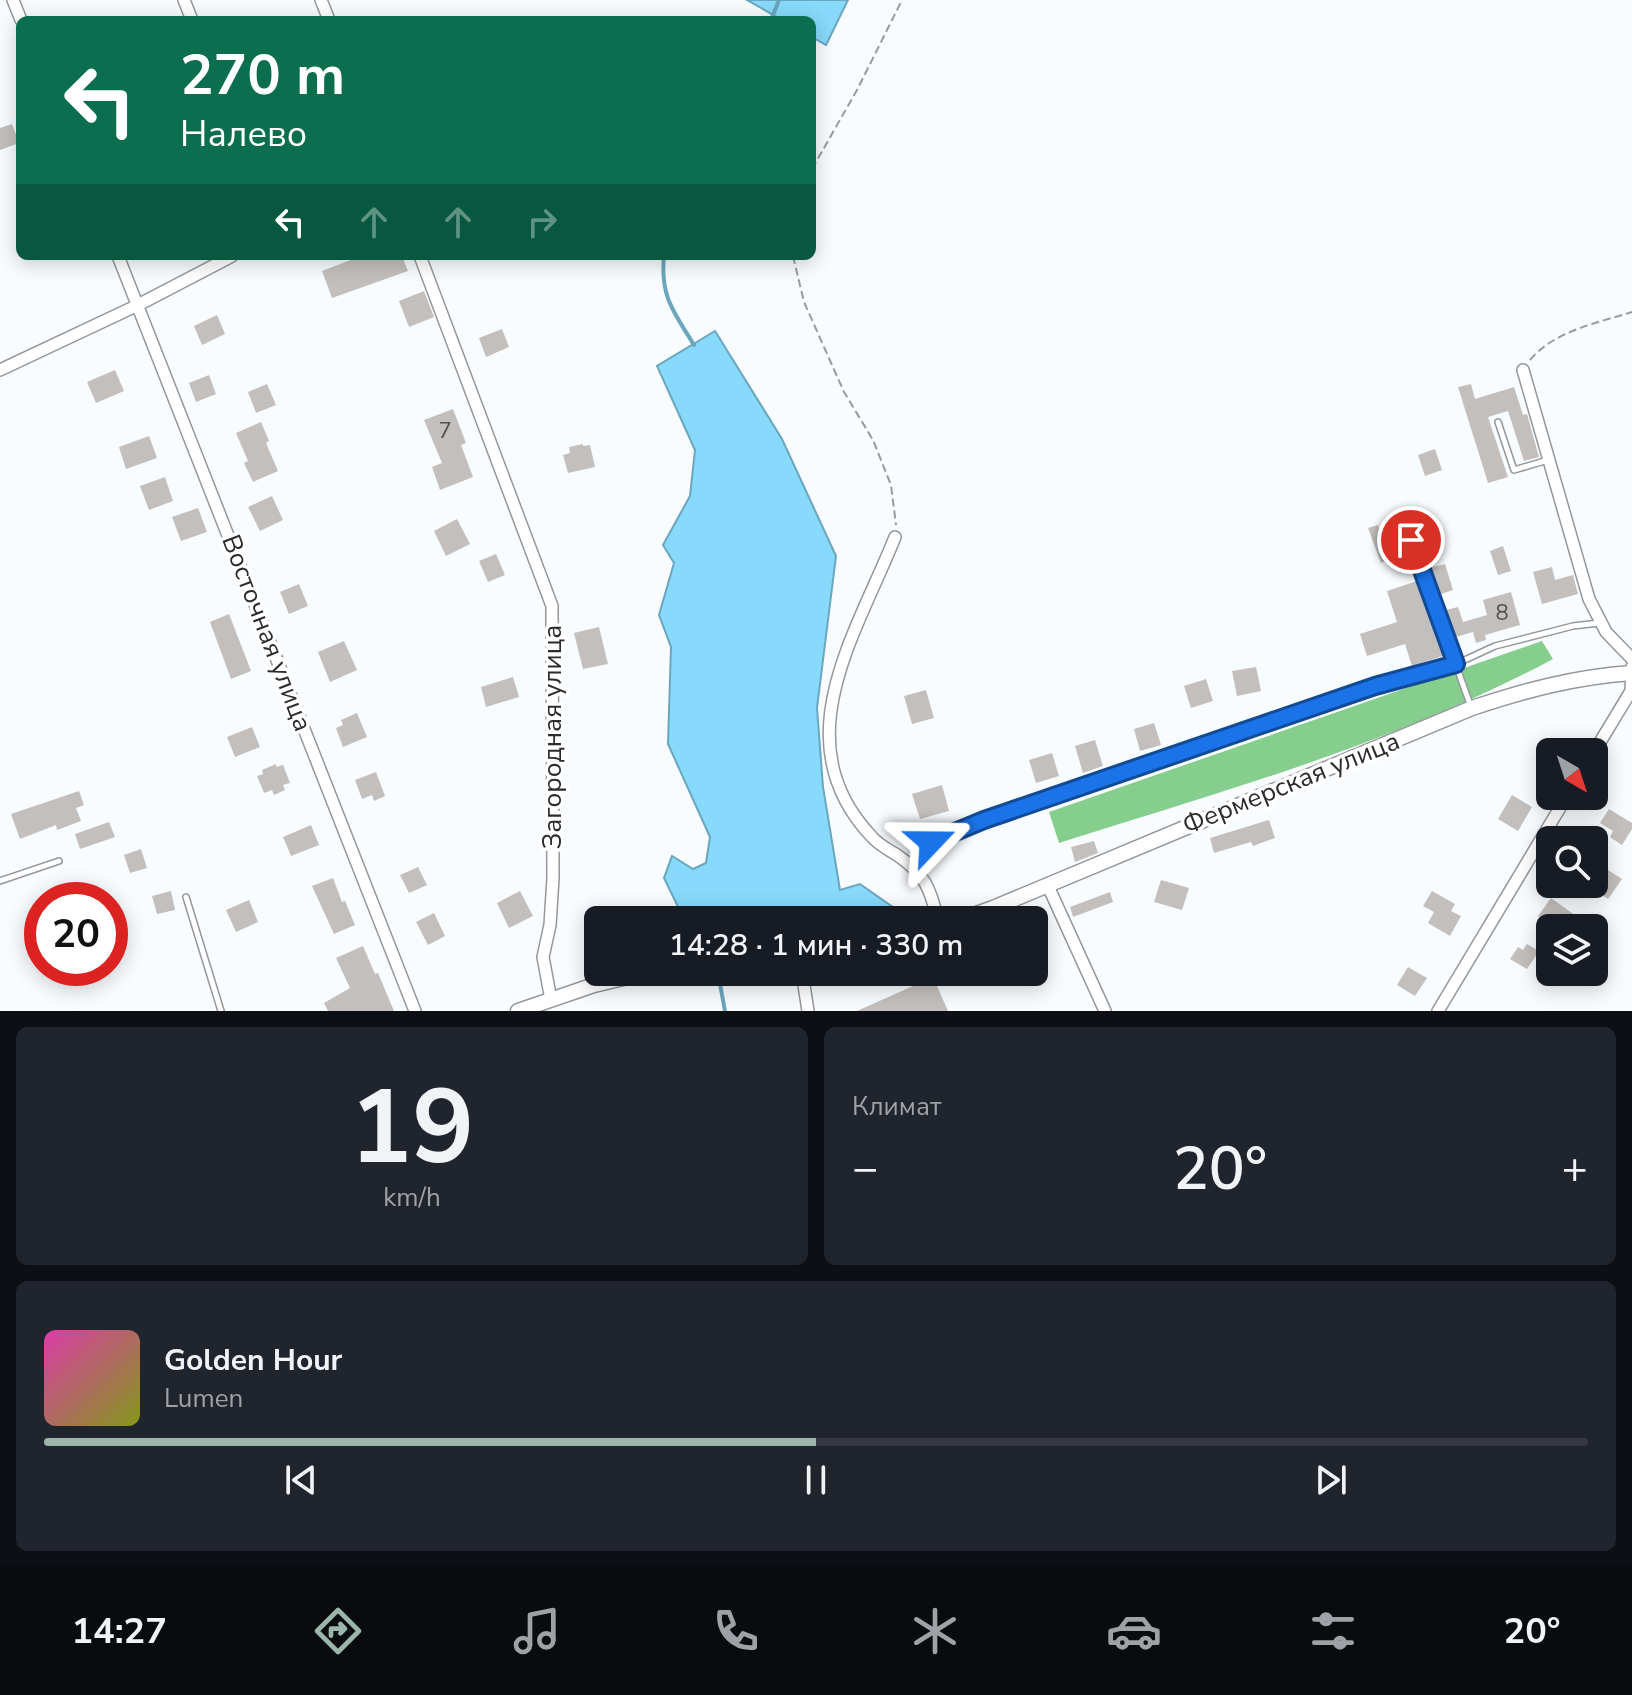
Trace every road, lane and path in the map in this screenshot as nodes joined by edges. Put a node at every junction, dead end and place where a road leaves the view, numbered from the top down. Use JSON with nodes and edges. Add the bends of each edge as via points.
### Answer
{"nodes":[{"id":1,"x":902,"y":0,"type":"edge"},
{"id":2,"x":816,"y":162,"type":"edge"},
{"id":3,"x":120,"y":260,"type":"edge"},
{"id":4,"x":224,"y":260,"type":"edge"},
{"id":5,"x":422,"y":260,"type":"edge"},
{"id":6,"x":794,"y":260,"type":"edge"},
{"id":7,"x":138,"y":305,"type":"junction"},
{"id":8,"x":1632,"y":312,"type":"edge"},
{"id":9,"x":0,"y":370,"type":"edge"},
{"id":10,"x":1523,"y":370,"type":"joint"},
{"id":11,"x":1498,"y":422,"type":"dead end"},
{"id":12,"x":1549,"y":460,"type":"junction"},
{"id":13,"x":895,"y":537,"type":"joint"},
{"id":14,"x":1411,"y":540,"type":"dead end"},
{"id":15,"x":1602,"y":623,"type":"junction"},
{"id":16,"x":1632,"y":661,"type":"edge"},
{"id":17,"x":1456,"y":664,"type":"junction"},
{"id":18,"x":1632,"y":673,"type":"edge"},
{"id":19,"x":1472,"y":708,"type":"junction"},
{"id":20,"x":1602,"y":738,"type":"edge"},
{"id":21,"x":1559,"y":810,"type":"edge"},
{"id":22,"x":59,"y":861,"type":"dead end"},
{"id":23,"x":910,"y":864,"type":"junction"},
{"id":24,"x":0,"y":881,"type":"edge"},
{"id":25,"x":1048,"y":886,"type":"junction"},
{"id":26,"x":186,"y":897,"type":"dead end"},
{"id":27,"x":934,"y":906,"type":"edge"},
{"id":28,"x":996,"y":906,"type":"edge"},
{"id":29,"x":591,"y":986,"type":"edge"},
{"id":30,"x":804,"y":986,"type":"edge"},
{"id":31,"x":551,"y":1000,"type":"junction"},
{"id":32,"x":221,"y":1011,"type":"edge"},
{"id":33,"x":415,"y":1011,"type":"edge"},
{"id":34,"x":518,"y":1011,"type":"edge"},
{"id":35,"x":808,"y":1011,"type":"edge"},
{"id":36,"x":1105,"y":1011,"type":"edge"},
{"id":37,"x":1438,"y":1011,"type":"edge"}],
"edges":[{"from":1,"to":2,"type":"path"},
{"from":3,"to":7,"type":"street","name":"Восточная улица"},
{"from":4,"to":7,"type":"street"},
{"from":5,"to":31,"type":"street","name":"Загородная улица","via":[[552,606],[553,878],[543,957]]},
{"from":6,"to":13,"type":"path","via":[[804,302],[891,485]]},
{"from":7,"to":9,"type":"street"},
{"from":7,"to":33,"type":"street","name":"Восточная улица"},
{"from":8,"to":10,"type":"path","via":[[1564,334]]},
{"from":10,"to":12,"type":"street"},
{"from":11,"to":12,"type":"lane","via":[[1514,470]]},
{"from":12,"to":15,"type":"street","via":[[1589,599]]},
{"from":13,"to":23,"type":"street","via":[[839,668],[829,714],[829,746],[841,797],[874,839]]},
{"from":14,"to":17,"type":"lane"},
{"from":15,"to":16,"type":"street"},
{"from":15,"to":17,"type":"lane","via":[[1495,646]]},
{"from":16,"to":18,"type":"street"},
{"from":17,"to":19,"type":"lane"},
{"from":17,"to":23,"type":"lane","via":[[1375,686],[984,820],[931,842]]},
{"from":18,"to":19,"type":"street","name":"Фермерская улица","via":[[1536,687]]},
{"from":18,"to":20,"type":"street","via":[[1631,691]]},
{"from":19,"to":25,"type":"street","name":"Фермерская улица"},
{"from":21,"to":37,"type":"street"},
{"from":22,"to":24,"type":"lane"},
{"from":23,"to":27,"type":"street","via":[[925,879]]},
{"from":25,"to":28,"type":"street","name":"Фермерская улица"},
{"from":25,"to":36,"type":"street"},
{"from":26,"to":32,"type":"lane"},
{"from":29,"to":31,"type":"street"},
{"from":30,"to":35,"type":"street"},
{"from":31,"to":34,"type":"street"}]}
